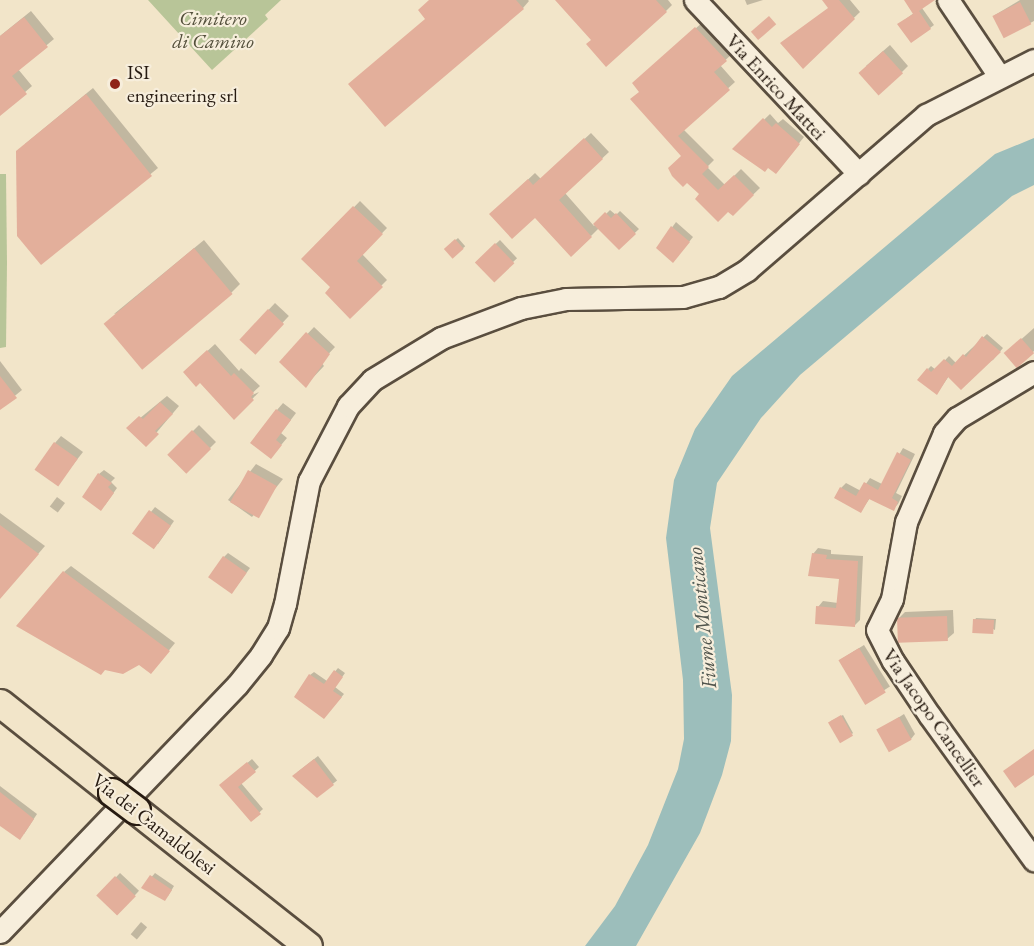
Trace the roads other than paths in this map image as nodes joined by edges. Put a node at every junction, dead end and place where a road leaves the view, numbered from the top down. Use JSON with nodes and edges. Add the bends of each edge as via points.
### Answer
{"nodes":[{"id":1,"x":695,"y":0,"type":"edge"},
{"id":2,"x":948,"y":0,"type":"edge"},
{"id":3,"x":1034,"y":60,"type":"edge"},
{"id":4,"x":999,"y":76,"type":"junction"},
{"id":5,"x":859,"y":174,"type":"junction"},
{"id":6,"x":1034,"y":372,"type":"edge"},
{"id":7,"x":0,"y":703,"type":"edge"},
{"id":8,"x":1034,"y":860,"type":"edge"},
{"id":9,"x":0,"y":932,"type":"edge"},
{"id":10,"x":308,"y":946,"type":"edge"}],
"edges":[{"from":1,"to":5,"type":"street","name":"Via Enrico Mattei"},
{"from":2,"to":4,"type":"street"},
{"from":3,"to":4,"type":"street"},
{"from":4,"to":5,"type":"street","via":[[926,115]]},
{"from":5,"to":9,"type":"street","via":[[747,270],[719,287],[683,297],[566,299],[521,308],[441,338],[372,380],[348,406],[309,481],[285,603],[278,628],[261,655],[237,685]]},
{"from":6,"to":8,"type":"street","name":"Via Jacopo Cancellier","via":[[966,412],[944,433],[906,522],[892,599],[877,630],[930,716]]},
{"from":7,"to":10,"type":"main road","name":"Via dei Camaldolesi","bridge":true}]}
